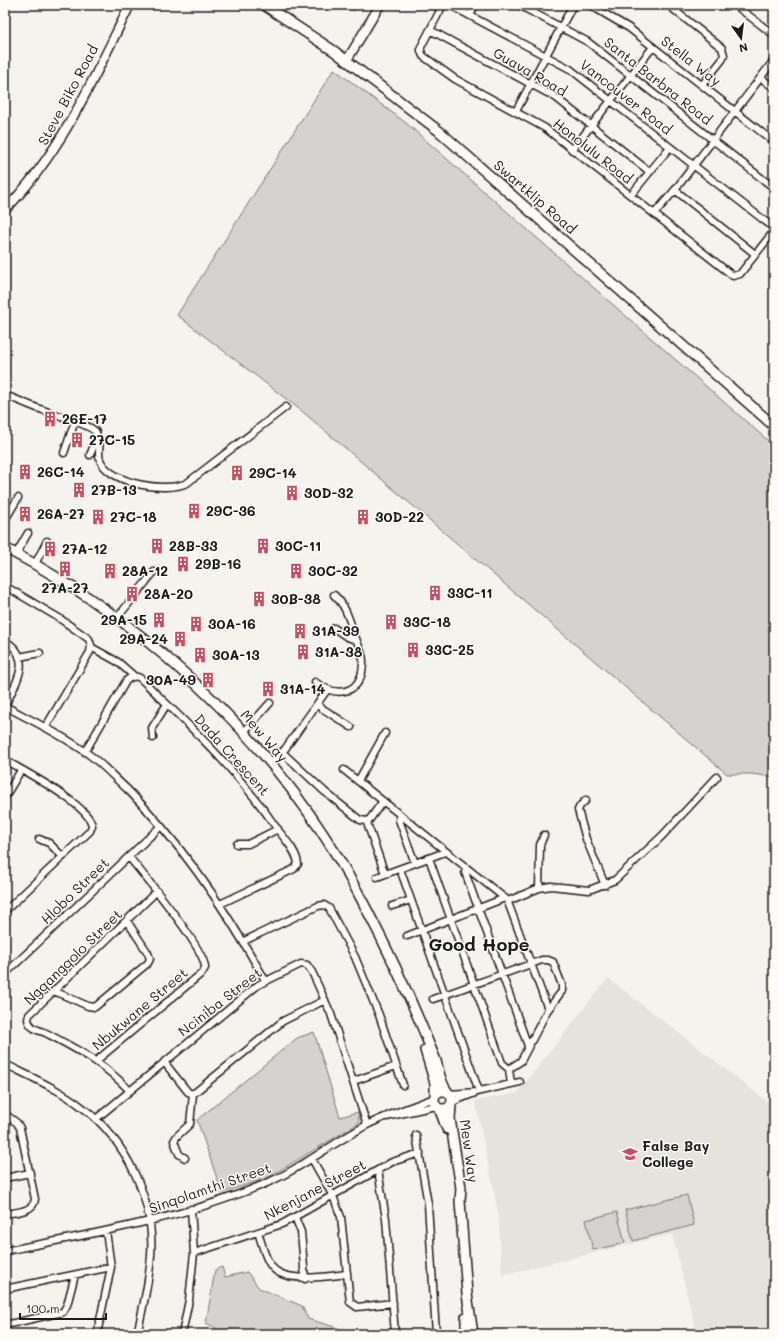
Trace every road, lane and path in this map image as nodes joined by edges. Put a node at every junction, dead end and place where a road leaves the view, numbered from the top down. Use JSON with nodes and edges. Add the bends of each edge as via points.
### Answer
{"nodes":[{"id":1,"x":130,"y":5,"type":"edge"},
{"id":2,"x":264,"y":5,"type":"edge"},
{"id":3,"x":380,"y":5,"type":"edge"},
{"id":4,"x":434,"y":5,"type":"edge"},
{"id":5,"x":450,"y":5,"type":"edge"},
{"id":6,"x":475,"y":5,"type":"edge"},
{"id":7,"x":519,"y":5,"type":"edge"},
{"id":8,"x":573,"y":5,"type":"edge"},
{"id":9,"x":590,"y":5,"type":"edge"},
{"id":10,"x":668,"y":5,"type":"edge"},
{"id":11,"x":735,"y":5,"type":"edge"},
{"id":12,"x":442,"y":7,"type":"edge"},
{"id":13,"x":470,"y":16,"type":"junction"},
{"id":14,"x":561,"y":27,"type":"junction"},
{"id":15,"x":430,"y":30,"type":"junction"},
{"id":16,"x":774,"y":35,"type":"edge"},
{"id":17,"x":653,"y":47,"type":"junction"},
{"id":18,"x":545,"y":56,"type":"junction"},
{"id":19,"x":347,"y":60,"type":"junction"},
{"id":20,"x":774,"y":60,"type":"edge"},
{"id":21,"x":632,"y":76,"type":"junction"},
{"id":22,"x":761,"y":78,"type":"junction"},
{"id":23,"x":530,"y":84,"type":"junction"},
{"id":24,"x":702,"y":85,"type":"junction"},
{"id":25,"x":774,"y":88,"type":"edge"},
{"id":26,"x":611,"y":101,"type":"junction"},
{"id":27,"x":516,"y":111,"type":"junction"},
{"id":28,"x":735,"y":111,"type":"junction"},
{"id":29,"x":592,"y":126,"type":"junction"},
{"id":30,"x":714,"y":140,"type":"junction"},
{"id":31,"x":774,"y":142,"type":"edge"},
{"id":32,"x":670,"y":147,"type":"junction"},
{"id":33,"x":572,"y":150,"type":"junction"},
{"id":34,"x":694,"y":165,"type":"junction"},
{"id":35,"x":650,"y":172,"type":"junction"},
{"id":36,"x":774,"y":188,"type":"edge"},
{"id":37,"x":675,"y":190,"type":"junction"},
{"id":38,"x":631,"y":196,"type":"junction"},
{"id":39,"x":5,"y":210,"type":"edge"},
{"id":40,"x":654,"y":214,"type":"junction"},
{"id":41,"x":774,"y":229,"type":"edge"},
{"id":42,"x":755,"y":254,"type":"junction"},
{"id":43,"x":5,"y":395,"type":"edge"},
{"id":44,"x":286,"y":407,"type":"dead end"},
{"id":45,"x":75,"y":421,"type":"junction"},
{"id":46,"x":774,"y":426,"type":"edge"},
{"id":47,"x":98,"y":438,"type":"junction"},
{"id":48,"x":64,"y":453,"type":"dead end"},
{"id":49,"x":90,"y":455,"type":"dead end"},
{"id":50,"x":18,"y":498,"type":"dead end"},
{"id":51,"x":5,"y":520,"type":"edge"},
{"id":52,"x":28,"y":533,"type":"dead end"},
{"id":53,"x":47,"y":541,"type":"dead end"},
{"id":54,"x":5,"y":548,"type":"edge"},
{"id":55,"x":16,"y":554,"type":"junction"},
{"id":56,"x":35,"y":564,"type":"junction"},
{"id":57,"x":154,"y":572,"type":"dead end"},
{"id":58,"x":5,"y":586,"type":"edge"},
{"id":59,"x":334,"y":595,"type":"dead end"},
{"id":60,"x":117,"y":618,"type":"junction"},
{"id":61,"x":334,"y":628,"type":"dead end"},
{"id":62,"x":356,"y":640,"type":"junction"},
{"id":63,"x":5,"y":641,"type":"edge"},
{"id":64,"x":91,"y":647,"type":"junction"},
{"id":65,"x":40,"y":652,"type":"dead end"},
{"id":66,"x":19,"y":657,"type":"junction"},
{"id":67,"x":134,"y":676,"type":"junction"},
{"id":68,"x":315,"y":682,"type":"dead end"},
{"id":69,"x":326,"y":690,"type":"junction"},
{"id":70,"x":270,"y":703,"type":"dead end"},
{"id":71,"x":167,"y":704,"type":"junction"},
{"id":72,"x":5,"y":705,"type":"edge"},
{"id":73,"x":317,"y":706,"type":"junction"},
{"id":74,"x":352,"y":726,"type":"dead end"},
{"id":75,"x":45,"y":728,"type":"junction"},
{"id":76,"x":244,"y":732,"type":"junction"},
{"id":77,"x":385,"y":733,"type":"dead end"},
{"id":78,"x":153,"y":738,"type":"dead end"},
{"id":79,"x":85,"y":752,"type":"junction"},
{"id":80,"x":282,"y":752,"type":"junction"},
{"id":81,"x":5,"y":760,"type":"edge"},
{"id":82,"x":270,"y":764,"type":"junction"},
{"id":83,"x":21,"y":770,"type":"junction"},
{"id":84,"x":344,"y":770,"type":"dead end"},
{"id":85,"x":717,"y":778,"type":"dead end"},
{"id":86,"x":358,"y":781,"type":"junction"},
{"id":87,"x":5,"y":797,"type":"edge"},
{"id":88,"x":586,"y":800,"type":"dead end"},
{"id":89,"x":383,"y":801,"type":"junction"},
{"id":90,"x":400,"y":815,"type":"junction"},
{"id":91,"x":367,"y":821,"type":"junction"},
{"id":92,"x":161,"y":826,"type":"junction"},
{"id":93,"x":278,"y":829,"type":"junction"},
{"id":94,"x":544,"y":835,"type":"dead end"},
{"id":95,"x":39,"y":839,"type":"dead end"},
{"id":96,"x":237,"y":844,"type":"dead end"},
{"id":97,"x":445,"y":852,"type":"junction"},
{"id":98,"x":63,"y":857,"type":"junction"},
{"id":99,"x":129,"y":857,"type":"junction"},
{"id":100,"x":429,"y":858,"type":"junction"},
{"id":101,"x":415,"y":863,"type":"junction"},
{"id":102,"x":466,"y":868,"type":"junction"},
{"id":103,"x":400,"y":869,"type":"junction"},
{"id":104,"x":386,"y":874,"type":"junction"},
{"id":105,"x":377,"y":877,"type":"dead end"},
{"id":106,"x":605,"y":885,"type":"junction"},
{"id":107,"x":539,"y":888,"type":"junction"},
{"id":108,"x":157,"y":891,"type":"junction"},
{"id":109,"x":411,"y":900,"type":"junction"},
{"id":110,"x":507,"y":900,"type":"junction"},
{"id":111,"x":220,"y":904,"type":"junction"},
{"id":112,"x":392,"y":906,"type":"dead end"},
{"id":113,"x":478,"y":910,"type":"junction"},
{"id":114,"x":5,"y":911,"type":"edge"},
{"id":115,"x":451,"y":920,"type":"junction"},
{"id":116,"x":127,"y":921,"type":"junction"},
{"id":117,"x":422,"y":930,"type":"junction"},
{"id":118,"x":407,"y":936,"type":"dead end"},
{"id":119,"x":244,"y":941,"type":"junction"},
{"id":120,"x":531,"y":964,"type":"junction"},
{"id":121,"x":5,"y":974,"type":"edge"},
{"id":122,"x":502,"y":975,"type":"junction"},
{"id":123,"x":265,"y":980,"type":"junction"},
{"id":124,"x":474,"y":984,"type":"junction"},
{"id":125,"x":54,"y":991,"type":"junction"},
{"id":126,"x":445,"y":995,"type":"junction"},
{"id":127,"x":433,"y":999,"type":"dead end"},
{"id":128,"x":325,"y":1000,"type":"junction"},
{"id":129,"x":548,"y":1009,"type":"junction"},
{"id":130,"x":416,"y":1016,"type":"junction"},
{"id":131,"x":528,"y":1046,"type":"junction"},
{"id":132,"x":96,"y":1061,"type":"junction"},
{"id":133,"x":164,"y":1062,"type":"junction"},
{"id":134,"x":5,"y":1064,"type":"edge"},
{"id":135,"x":396,"y":1066,"type":"junction"},
{"id":136,"x":509,"y":1069,"type":"junction"},
{"id":137,"x":354,"y":1081,"type":"junction"},
{"id":138,"x":520,"y":1082,"type":"dead end"},
{"id":139,"x":511,"y":1084,"type":"junction"},
{"id":140,"x":403,"y":1085,"type":"dead end"},
{"id":141,"x":129,"y":1090,"type":"junction"},
{"id":142,"x":478,"y":1092,"type":"junction"},
{"id":143,"x":193,"y":1094,"type":"junction"},
{"id":144,"x":450,"y":1098,"type":"junction"},
{"id":145,"x":436,"y":1102,"type":"junction"},
{"id":146,"x":5,"y":1114,"type":"edge"},
{"id":147,"x":96,"y":1119,"type":"junction"},
{"id":148,"x":367,"y":1126,"type":"junction"},
{"id":149,"x":416,"y":1135,"type":"dead end"},
{"id":150,"x":420,"y":1153,"type":"junction"},
{"id":151,"x":185,"y":1158,"type":"dead end"},
{"id":152,"x":312,"y":1159,"type":"junction"},
{"id":153,"x":378,"y":1170,"type":"junction"},
{"id":154,"x":30,"y":1173,"type":"junction"},
{"id":155,"x":5,"y":1178,"type":"edge"},
{"id":156,"x":333,"y":1196,"type":"junction"},
{"id":157,"x":460,"y":1201,"type":"junction"},
{"id":158,"x":191,"y":1210,"type":"junction"},
{"id":159,"x":5,"y":1214,"type":"edge"},
{"id":160,"x":295,"y":1217,"type":"junction"},
{"id":161,"x":149,"y":1222,"type":"junction"},
{"id":162,"x":74,"y":1230,"type":"dead end"},
{"id":163,"x":106,"y":1231,"type":"junction"},
{"id":164,"x":258,"y":1232,"type":"junction"},
{"id":165,"x":76,"y":1237,"type":"junction"},
{"id":166,"x":5,"y":1251,"type":"edge"},
{"id":167,"x":194,"y":1253,"type":"junction"},
{"id":168,"x":111,"y":1267,"type":"junction"},
{"id":169,"x":347,"y":1274,"type":"junction"},
{"id":170,"x":75,"y":1275,"type":"junction"},
{"id":171,"x":305,"y":1279,"type":"junction"},
{"id":172,"x":5,"y":1290,"type":"edge"},
{"id":173,"x":467,"y":1294,"type":"junction"},
{"id":174,"x":393,"y":1303,"type":"junction"},
{"id":175,"x":5,"y":1325,"type":"edge"},
{"id":176,"x":97,"y":1334,"type":"edge"},
{"id":177,"x":137,"y":1334,"type":"edge"},
{"id":178,"x":182,"y":1334,"type":"edge"},
{"id":179,"x":394,"y":1334,"type":"edge"},
{"id":180,"x":436,"y":1334,"type":"edge"},
{"id":181,"x":466,"y":1334,"type":"edge"},
{"id":182,"x":473,"y":1334,"type":"edge"}],
"edges":[{"from":1,"to":39,"type":"street","name":"Steve Biko Road","via":[[66,131],[32,180]]},
{"from":2,"to":19,"type":"main road","name":"Swartklip Road"},
{"from":3,"to":19,"type":"street"},
{"from":4,"to":12,"type":"street"},
{"from":5,"to":13,"type":"street","name":"Vancouver Road"},
{"from":6,"to":13,"type":"street"},
{"from":7,"to":14,"type":"street","name":"Santa Barbra Road"},
{"from":8,"to":14,"type":"street"},
{"from":9,"to":17,"type":"street","name":"Stella Way","via":[[627,27]]},
{"from":10,"to":24,"type":"street","via":[[722,48],[722,60]]},
{"from":11,"to":16,"type":"street"},
{"from":12,"to":15,"type":"street","name":"Honolulu Road"},
{"from":13,"to":18,"type":"street","name":"Vancouver Road"},
{"from":14,"to":18,"type":"street"},
{"from":14,"to":21,"type":"street","name":"Santa Barbra Road","via":[[588,42]]},
{"from":15,"to":23,"type":"street","name":"Guava Road"},
{"from":15,"to":27,"type":"street","name":"Honolulu Road","via":[[421,48],[423,56],[455,79]]},
{"from":17,"to":21,"type":"street"},
{"from":17,"to":24,"type":"street","name":"Stella Way"},
{"from":18,"to":23,"type":"street"},
{"from":18,"to":26,"type":"street","name":"Vancouver Road","via":[[570,69]]},
{"from":19,"to":46,"type":"main road","name":"Swartklip Road","via":[[439,131]]},
{"from":20,"to":22,"type":"street"},
{"from":21,"to":26,"type":"street"},
{"from":21,"to":30,"type":"street","name":"Santa Barbra Road"},
{"from":22,"to":25,"type":"street"},
{"from":22,"to":28,"type":"street"},
{"from":23,"to":27,"type":"street"},
{"from":23,"to":29,"type":"street","name":"Guava Road","via":[[555,97]]},
{"from":24,"to":28,"type":"street","name":"Stella Way"},
{"from":26,"to":29,"type":"street"},
{"from":26,"to":32,"type":"street","name":"Vancouver Road"},
{"from":27,"to":33,"type":"street","name":"Honolulu Road","via":[[545,128]]},
{"from":28,"to":30,"type":"street"},
{"from":28,"to":31,"type":"street","name":"Stella Way"},
{"from":29,"to":33,"type":"street"},
{"from":29,"to":35,"type":"street","name":"Guava Road"},
{"from":30,"to":34,"type":"street"},
{"from":30,"to":36,"type":"street","name":"Santa Barbra Road"},
{"from":32,"to":34,"type":"street","name":"Vancouver Road"},
{"from":32,"to":35,"type":"street"},
{"from":33,"to":38,"type":"street","name":"Honolulu Road"},
{"from":34,"to":37,"type":"street"},
{"from":34,"to":41,"type":"street","name":"Vancouver Road"},
{"from":35,"to":38,"type":"street"},
{"from":37,"to":40,"type":"street"},
{"from":37,"to":42,"type":"street"},
{"from":38,"to":40,"type":"street","name":"Honolulu Road"},
{"from":40,"to":42,"type":"street","name":"Honolulu Road","via":[[733,276],[739,275]]},
{"from":41,"to":42,"type":"street","name":"Honolulu Road"},
{"from":43,"to":45,"type":"street"},
{"from":44,"to":47,"type":"street","via":[[187,483],[171,488],[141,485],[110,470],[99,458]]},
{"from":45,"to":47,"type":"street","via":[[95,430]]},
{"from":45,"to":48,"type":"street"},
{"from":47,"to":49,"type":"street"},
{"from":50,"to":51,"type":"street"},
{"from":52,"to":55,"type":"street"},
{"from":53,"to":56,"type":"street"},
{"from":54,"to":55,"type":"main road","name":"Mew Way"},
{"from":55,"to":56,"type":"main road","name":"Mew Way"},
{"from":56,"to":60,"type":"main road","name":"Mew Way"},
{"from":57,"to":60,"type":"street"},
{"from":58,"to":64,"type":"street","via":[[89,639]]},
{"from":59,"to":62,"type":"street","via":[[340,600],[351,622]]},
{"from":60,"to":76,"type":"main road","name":"Mew Way","via":[[193,681]]},
{"from":61,"to":62,"type":"street"},
{"from":62,"to":69,"type":"street","via":[[364,660],[360,679],[349,690]]},
{"from":63,"to":66,"type":"street","via":[[13,646]]},
{"from":64,"to":67,"type":"street","name":"Dada Crescent","via":[[122,665]]},
{"from":64,"to":75,"type":"street"},
{"from":65,"to":66,"type":"street"},
{"from":66,"to":72,"type":"street","via":[[20,678]]},
{"from":67,"to":71,"type":"street","name":"Dada Crescent","via":[[140,678]]},
{"from":67,"to":79,"type":"street","via":[[126,682]]},
{"from":68,"to":69,"type":"street"},
{"from":69,"to":73,"type":"street"},
{"from":70,"to":76,"type":"street"},
{"from":71,"to":78,"type":"street","via":[[152,728]]},
{"from":71,"to":93,"type":"street","name":"Dada Crescent","via":[[202,736]]},
{"from":72,"to":75,"type":"street"},
{"from":73,"to":74,"type":"street"},
{"from":73,"to":80,"type":"street"},
{"from":75,"to":79,"type":"street"},
{"from":76,"to":82,"type":"main road","name":"Mew Way"},
{"from":77,"to":86,"type":"street"},
{"from":79,"to":92,"type":"street","via":[[107,770]]},
{"from":80,"to":82,"type":"street"},
{"from":80,"to":91,"type":"street","via":[[325,792],[360,820]]},
{"from":81,"to":83,"type":"street"},
{"from":82,"to":130,"type":"main road","name":"Mew Way","via":[[308,813],[350,879],[384,944]]},
{"from":83,"to":87,"type":"street"},
{"from":83,"to":98,"type":"street","via":[[63,794],[92,821],[90,832]]},
{"from":84,"to":86,"type":"street"},
{"from":85,"to":106,"type":"street","via":[[662,836],[615,880]]},
{"from":86,"to":89,"type":"street"},
{"from":88,"to":106,"type":"street","via":[[578,810],[586,839]]},
{"from":89,"to":90,"type":"street"},
{"from":89,"to":91,"type":"street"},
{"from":90,"to":97,"type":"street"},
{"from":90,"to":101,"type":"street","via":[[399,820]]},
{"from":91,"to":104,"type":"street"},
{"from":92,"to":99,"type":"street","name":"Hlobo Street"},
{"from":92,"to":111,"type":"street"},
{"from":93,"to":96,"type":"street","via":[[248,844]]},
{"from":93,"to":111,"type":"street","name":"Dada Crescent","via":[[297,858],[297,866]]},
{"from":94,"to":107,"type":"street","via":[[540,845]]},
{"from":95,"to":98,"type":"street","via":[[49,843]]},
{"from":97,"to":100,"type":"street"},
{"from":97,"to":102,"type":"street"},
{"from":98,"to":114,"type":"street"},
{"from":99,"to":108,"type":"street","name":"Nbukwane Street"},
{"from":99,"to":121,"type":"street","name":"Hlobo Street"},
{"from":100,"to":101,"type":"street"},
{"from":100,"to":115,"type":"street"},
{"from":101,"to":103,"type":"street"},
{"from":102,"to":110,"type":"street"},
{"from":102,"to":113,"type":"street","via":[[465,872]]},
{"from":103,"to":104,"type":"street"},
{"from":103,"to":109,"type":"street"},
{"from":104,"to":105,"type":"street"},
{"from":106,"to":107,"type":"street","via":[[589,890],[551,886]]},
{"from":107,"to":110,"type":"street"},
{"from":108,"to":116,"type":"street","name":"Ngqangqolo Street"},
{"from":108,"to":132,"type":"street","name":"Nbukwane Street","via":[[201,955],[205,968]]},
{"from":109,"to":112,"type":"street"},
{"from":109,"to":117,"type":"street"},
{"from":110,"to":113,"type":"street"},
{"from":110,"to":120,"type":"street"},
{"from":111,"to":119,"type":"street"},
{"from":113,"to":115,"type":"street"},
{"from":113,"to":122,"type":"street"},
{"from":115,"to":117,"type":"street"},
{"from":115,"to":124,"type":"street"},
{"from":116,"to":125,"type":"street","name":"Ngqangqolo Street"},
{"from":116,"to":125,"type":"street","via":[[148,953],[148,963],[94,1007]]},
{"from":117,"to":118,"type":"street"},
{"from":117,"to":126,"type":"street"},
{"from":119,"to":123,"type":"street"},
{"from":119,"to":135,"type":"street","via":[[318,906],[327,906],[354,957],[379,1014]]},
{"from":120,"to":122,"type":"street"},
{"from":120,"to":129,"type":"street"},
{"from":120,"to":129,"type":"street","via":[[545,960],[554,963],[562,990]]},
{"from":122,"to":124,"type":"street"},
{"from":122,"to":131,"type":"street"},
{"from":123,"to":128,"type":"street","name":"Nciniba Street","via":[[303,964],[309,967]]},
{"from":123,"to":133,"type":"street","name":"Nciniba Street"},
{"from":124,"to":126,"type":"street"},
{"from":124,"to":136,"type":"street","via":[[502,1064]]},
{"from":125,"to":132,"type":"street","name":"Ngqangqolo Street","via":[[29,1015],[29,1023]]},
{"from":126,"to":127,"type":"street"},
{"from":126,"to":142,"type":"street"},
{"from":128,"to":137,"type":"street","name":"Nciniba Street"},
{"from":128,"to":143,"type":"street","via":[[283,1021]]},
{"from":129,"to":131,"type":"street"},
{"from":130,"to":144,"type":"main road","name":"Mew Way"},
{"from":130,"to":145,"type":"main road","name":"Mew Way","via":[[435,1083]]},
{"from":131,"to":136,"type":"street","via":[[520,1062]]},
{"from":132,"to":141,"type":"street","name":"Ngqangqolo Street","via":[[111,1071]]},
{"from":133,"to":141,"type":"street","name":"Nciniba Street"},
{"from":133,"to":143,"type":"street","via":[[188,1092]]},
{"from":134,"to":147,"type":"street","via":[[70,1098]]},
{"from":135,"to":137,"type":"street"},
{"from":135,"to":140,"type":"street"},
{"from":136,"to":139,"type":"street"},
{"from":137,"to":148,"type":"street","name":"Nciniba Street"},
{"from":138,"to":139,"type":"street"},
{"from":139,"to":142,"type":"street"},
{"from":141,"to":147,"type":"street","name":"Nciniba Street"},
{"from":142,"to":144,"type":"street"},
{"from":143,"to":151,"type":"street","via":[[190,1124],[174,1140],[178,1153]]},
{"from":144,"to":145,"type":"main road","name":"Mew Way","via":[[445,1109]]},
{"from":144,"to":145,"type":"main road","via":[[441,1091]]},
{"from":144,"to":157,"type":"main road","name":"Mew Way","via":[[450,1119],[461,1188]]},
{"from":145,"to":148,"type":"street","name":"Sinqolamthi Street","via":[[386,1117]]},
{"from":145,"to":157,"type":"main road","name":"Mew Way","via":[[446,1126]]},
{"from":146,"to":154,"type":"street","via":[[20,1128]]},
{"from":147,"to":161,"type":"street","via":[[117,1143],[135,1173]]},
{"from":148,"to":152,"type":"street","name":"Sinqolamthi Street"},
{"from":149,"to":150,"type":"street"},
{"from":150,"to":153,"type":"street","name":"Nkenjane Street","via":[[392,1162]]},
{"from":150,"to":180,"type":"street","via":[[428,1204]]},
{"from":152,"to":156,"type":"street"},
{"from":152,"to":158,"type":"street","name":"Sinqolamthi Street","via":[[262,1186]]},
{"from":153,"to":156,"type":"street","name":"Nkenjane Street"},
{"from":153,"to":174,"type":"street","name":"Nkenjane Street","via":[[386,1219]]},
{"from":154,"to":155,"type":"street"},
{"from":154,"to":159,"type":"street","via":[[35,1204],[30,1209]]},
{"from":156,"to":160,"type":"street","name":"Nkenjane Street"},
{"from":156,"to":169,"type":"street","via":[[343,1223]]},
{"from":157,"to":173,"type":"main road","name":"Mew Way"},
{"from":158,"to":161,"type":"street","name":"Sinqolamthi Street"},
{"from":158,"to":167,"type":"street"},
{"from":160,"to":164,"type":"street","name":"Nkenjane Street"},
{"from":160,"to":171,"type":"street","via":[[301,1232]]},
{"from":161,"to":163,"type":"street","name":"Sinqolamthi Street"},
{"from":161,"to":177,"type":"street","via":[[152,1254]]},
{"from":162,"to":165,"type":"street"},
{"from":163,"to":165,"type":"street","name":"Sinqolamthi Street"},
{"from":163,"to":168,"type":"street"},
{"from":164,"to":167,"type":"street","name":"Nkenjane Street"},
{"from":164,"to":171,"type":"street","via":[[269,1263],[276,1272]]},
{"from":165,"to":166,"type":"street","name":"Sinqolamthi Street"},
{"from":167,"to":178,"type":"street"},
{"from":168,"to":170,"type":"street"},
{"from":168,"to":176,"type":"street"},
{"from":169,"to":171,"type":"street"},
{"from":169,"to":174,"type":"street","via":[[350,1302],[353,1306]]},
{"from":170,"to":172,"type":"street"},
{"from":170,"to":175,"type":"street","via":[[68,1305],[63,1312]]},
{"from":173,"to":181,"type":"main road","name":"Mew Way"},
{"from":173,"to":182,"type":"main road","name":"Mew Way"},
{"from":174,"to":179,"type":"street","name":"Nkenjane Street"}]}
